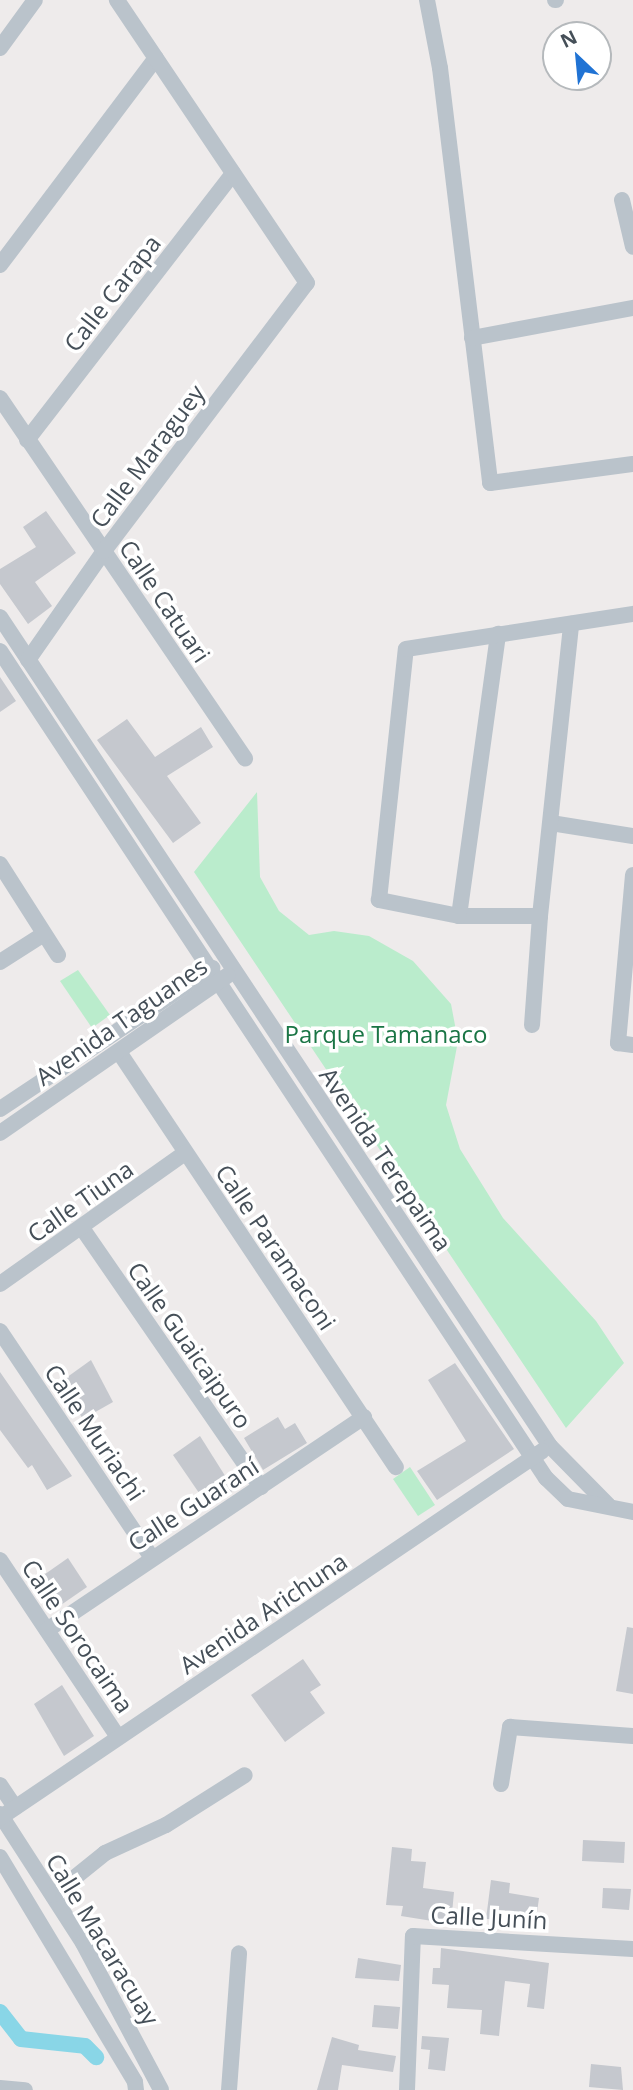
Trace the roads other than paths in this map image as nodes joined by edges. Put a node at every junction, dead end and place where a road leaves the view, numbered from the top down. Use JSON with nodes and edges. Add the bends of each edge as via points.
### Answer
{"nodes":[{"id":1,"x":35,"y":0,"type":"edge"},
{"id":2,"x":117,"y":0,"type":"edge"},
{"id":3,"x":427,"y":0,"type":"edge"},
{"id":4,"x":0,"y":48,"type":"edge"},
{"id":5,"x":156,"y":58,"type":"junction"},
{"id":6,"x":233,"y":173,"type":"junction"},
{"id":7,"x":622,"y":200,"type":"dead end"},
{"id":8,"x":633,"y":247,"type":"edge"},
{"id":9,"x":0,"y":265,"type":"edge"},
{"id":10,"x":633,"y":309,"type":"edge"},
{"id":11,"x":472,"y":338,"type":"junction"},
{"id":12,"x":0,"y":398,"type":"edge"},
{"id":13,"x":27,"y":440,"type":"junction"},
{"id":14,"x":633,"y":464,"type":"edge"},
{"id":15,"x":104,"y":551,"type":"junction"},
{"id":16,"x":633,"y":614,"type":"edge"},
{"id":17,"x":0,"y":617,"type":"edge"},
{"id":18,"x":571,"y":624,"type":"junction"},
{"id":19,"x":498,"y":634,"type":"junction"},
{"id":20,"x":0,"y":652,"type":"edge"},
{"id":21,"x":28,"y":660,"type":"junction"},
{"id":22,"x":245,"y":759,"type":"dead end"},
{"id":23,"x":551,"y":823,"type":"junction"},
{"id":24,"x":633,"y":836,"type":"edge"},
{"id":25,"x":0,"y":864,"type":"edge"},
{"id":26,"x":633,"y":875,"type":"edge"},
{"id":27,"x":459,"y":916,"type":"junction"},
{"id":28,"x":540,"y":916,"type":"junction"},
{"id":29,"x":44,"y":934,"type":"junction"},
{"id":30,"x":58,"y":955,"type":"dead end"},
{"id":31,"x":0,"y":962,"type":"edge"},
{"id":32,"x":234,"y":970,"type":"junction"},
{"id":33,"x":216,"y":974,"type":"junction"},
{"id":34,"x":532,"y":1025,"type":"dead end"},
{"id":35,"x":633,"y":1045,"type":"edge"},
{"id":36,"x":119,"y":1052,"type":"junction"},
{"id":37,"x":0,"y":1109,"type":"edge"},
{"id":38,"x":0,"y":1133,"type":"edge"},
{"id":39,"x":186,"y":1153,"type":"junction"},
{"id":40,"x":82,"y":1228,"type":"junction"},
{"id":41,"x":0,"y":1284,"type":"edge"},
{"id":42,"x":0,"y":1331,"type":"edge"},
{"id":43,"x":364,"y":1417,"type":"junction"},
{"id":44,"x":550,"y":1446,"type":"junction"},
{"id":45,"x":535,"y":1455,"type":"junction"},
{"id":46,"x":396,"y":1467,"type":"dead end"},
{"id":47,"x":261,"y":1487,"type":"junction"},
{"id":48,"x":608,"y":1505,"type":"junction"},
{"id":49,"x":633,"y":1512,"type":"edge"},
{"id":50,"x":152,"y":1558,"type":"junction"},
{"id":51,"x":0,"y":1560,"type":"edge"},
{"id":52,"x":47,"y":1630,"type":"junction"},
{"id":53,"x":633,"y":1736,"type":"edge"},
{"id":54,"x":118,"y":1737,"type":"junction"},
{"id":55,"x":245,"y":1776,"type":"dead end"},
{"id":56,"x":501,"y":1784,"type":"dead end"},
{"id":57,"x":0,"y":1785,"type":"edge"},
{"id":58,"x":4,"y":1814,"type":"edge"},
{"id":59,"x":0,"y":1857,"type":"edge"},
{"id":60,"x":53,"y":1895,"type":"junction"},
{"id":61,"x":633,"y":1949,"type":"edge"},
{"id":62,"x":239,"y":1953,"type":"dead end"},
{"id":63,"x":0,"y":2088,"type":"edge"},
{"id":64,"x":25,"y":2090,"type":"edge"},
{"id":65,"x":136,"y":2090,"type":"edge"},
{"id":66,"x":161,"y":2090,"type":"edge"},
{"id":67,"x":229,"y":2090,"type":"edge"},
{"id":68,"x":407,"y":2090,"type":"edge"}],
"edges":[{"from":1,"to":4,"type":"street"},
{"from":2,"to":5,"type":"street"},
{"from":3,"to":11,"type":"street","via":[[440,68]]},
{"from":5,"to":6,"type":"street"},
{"from":5,"to":9,"type":"street"},
{"from":6,"to":13,"type":"street","name":"Calle Carapa"},
{"from":6,"to":15,"type":"street","name":"Calle Maraguey","via":[[307,283]]},
{"from":7,"to":8,"type":"street"},
{"from":10,"to":11,"type":"street"},
{"from":11,"to":14,"type":"street","via":[[490,483]]},
{"from":12,"to":13,"type":"street","name":"Calle Catuari"},
{"from":13,"to":15,"type":"street","name":"Calle Catuari"},
{"from":15,"to":21,"type":"street","name":"Calle Maraguey"},
{"from":15,"to":22,"type":"street","name":"Calle Catuari"},
{"from":16,"to":18,"type":"street"},
{"from":17,"to":21,"type":"street","name":"Avenida Terepaima"},
{"from":18,"to":19,"type":"street"},
{"from":18,"to":23,"type":"street"},
{"from":19,"to":27,"type":"street"},
{"from":19,"to":27,"type":"street","via":[[406,649],[379,900]]},
{"from":20,"to":33,"type":"street","name":"Avenida Terepaima"},
{"from":21,"to":32,"type":"street","name":"Avenida Terepaima"},
{"from":23,"to":24,"type":"street"},
{"from":23,"to":28,"type":"street"},
{"from":25,"to":29,"type":"street"},
{"from":26,"to":35,"type":"street","via":[[618,1043]]},
{"from":27,"to":28,"type":"street"},
{"from":28,"to":34,"type":"street"},
{"from":29,"to":30,"type":"street"},
{"from":29,"to":31,"type":"street"},
{"from":32,"to":33,"type":"street","name":"Avenida Taguanes"},
{"from":32,"to":44,"type":"street","name":"Avenida Terepaima"},
{"from":33,"to":36,"type":"street","name":"Avenida Taguanes"},
{"from":33,"to":37,"type":"street","name":"Avenida Taguanes"},
{"from":33,"to":45,"type":"street","name":"Avenida Terepaima"},
{"from":36,"to":38,"type":"street","name":"Avenida Taguanes"},
{"from":36,"to":39,"type":"street","name":"Calle Paramaconi"},
{"from":39,"to":40,"type":"street","name":"Calle Tiuna"},
{"from":39,"to":43,"type":"street","name":"Calle Paramaconi"},
{"from":40,"to":41,"type":"street","name":"Calle Tiuna"},
{"from":40,"to":47,"type":"street","name":"Calle Guaicaipuro"},
{"from":42,"to":50,"type":"street","name":"Calle Muriachi"},
{"from":43,"to":46,"type":"street","name":"Calle Paramaconi"},
{"from":43,"to":47,"type":"street","name":"Calle Guaraní"},
{"from":44,"to":45,"type":"street","name":"Avenida Arichuna"},
{"from":44,"to":48,"type":"street","name":"Avenida Terepaima"},
{"from":45,"to":48,"type":"street","name":"Avenida Terepaima","via":[[545,1478],[568,1499]]},
{"from":45,"to":54,"type":"street","name":"Avenida Arichuna"},
{"from":47,"to":50,"type":"street","name":"Calle Guaraní"},
{"from":48,"to":49,"type":"street","name":"Avenida Terepaima"},
{"from":50,"to":52,"type":"street","name":"Calle Guaraní"},
{"from":51,"to":52,"type":"street","name":"Calle Sorocaima"},
{"from":52,"to":54,"type":"street","name":"Calle Sorocaima"},
{"from":53,"to":56,"type":"street","via":[[510,1727]]},
{"from":54,"to":58,"type":"street","name":"Avenida Arichuna"},
{"from":55,"to":60,"type":"street","via":[[166,1825],[105,1853]]},
{"from":57,"to":58,"type":"street","name":"Calle Macaracuay"},
{"from":58,"to":60,"type":"street","name":"Calle Macaracuay"},
{"from":59,"to":65,"type":"street","name":"Calle Macaracuay"},
{"from":60,"to":66,"type":"street","name":"Calle Macaracuay"},
{"from":61,"to":68,"type":"street","name":"Calle Junín","via":[[413,1936]]},
{"from":62,"to":67,"type":"street"},
{"from":63,"to":64,"type":"street"}]}
